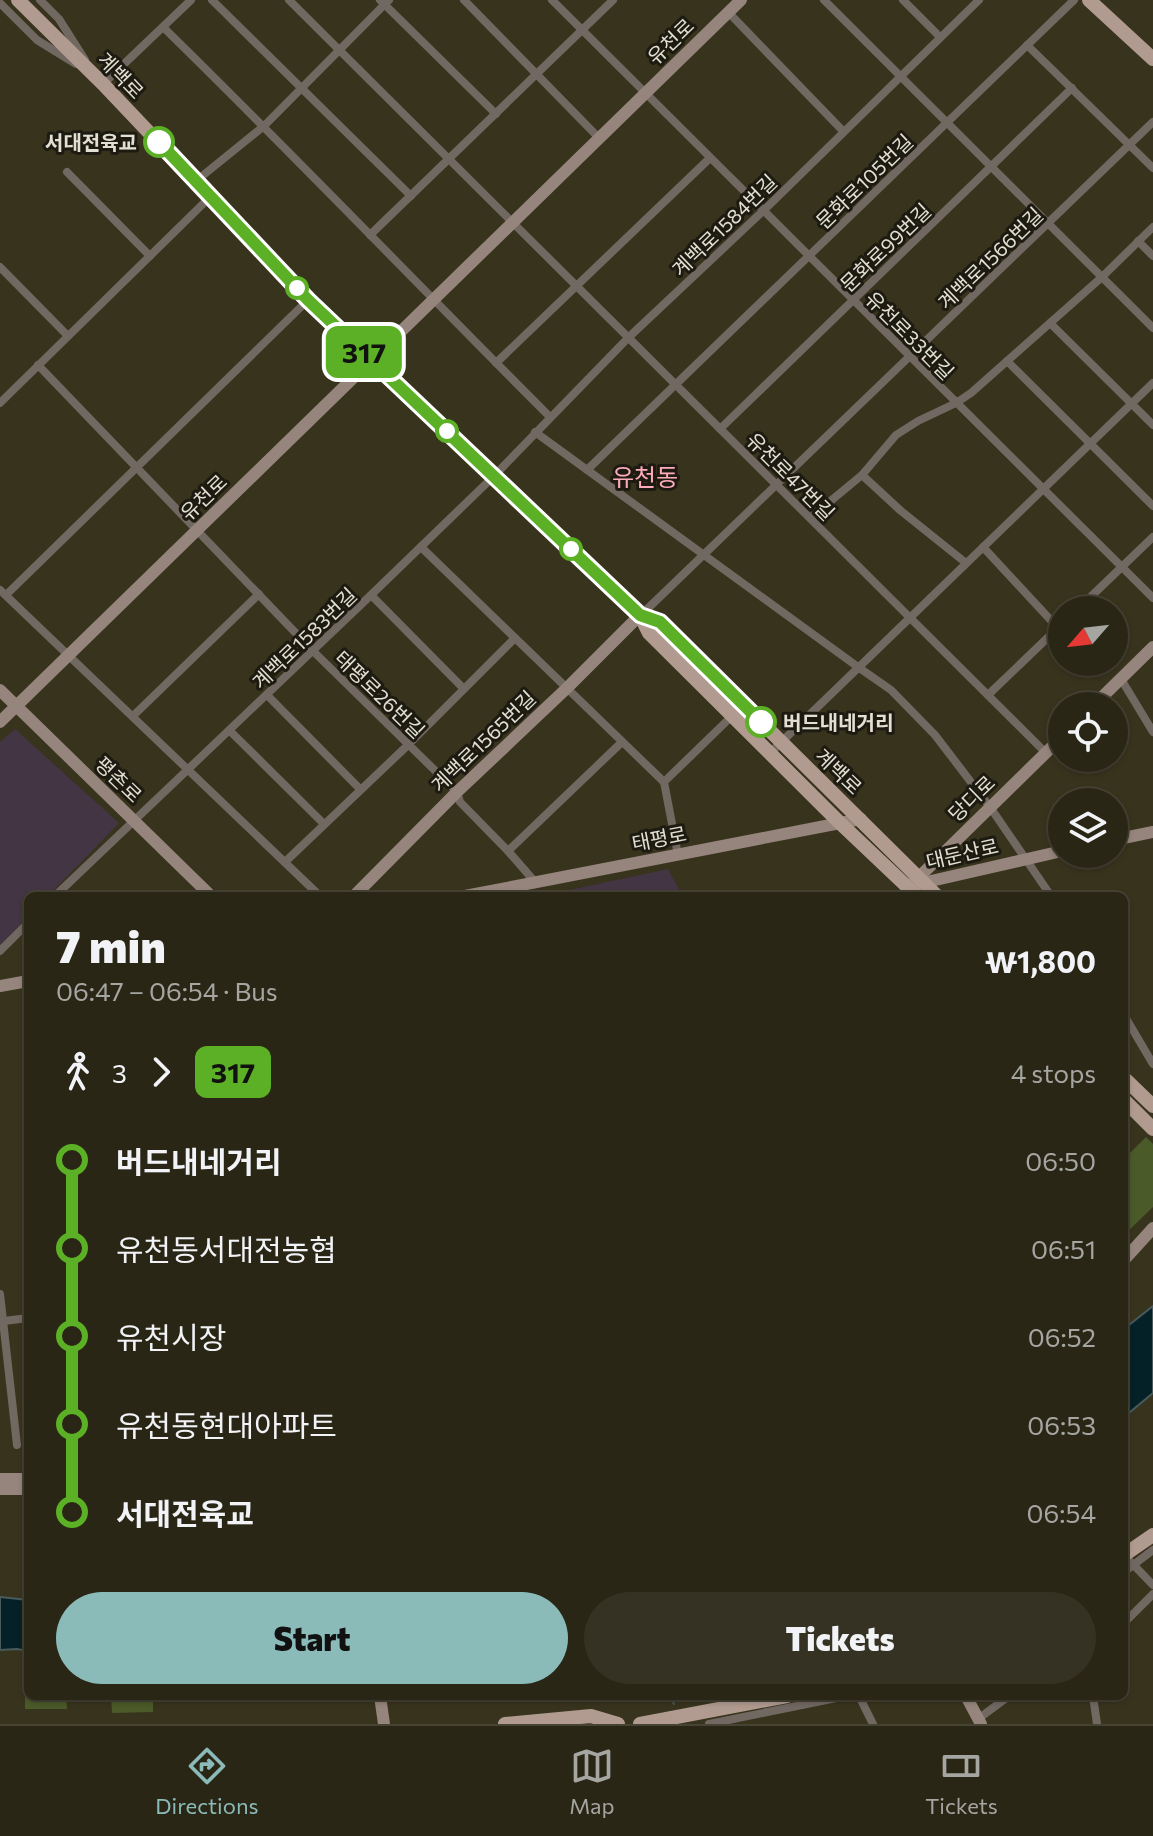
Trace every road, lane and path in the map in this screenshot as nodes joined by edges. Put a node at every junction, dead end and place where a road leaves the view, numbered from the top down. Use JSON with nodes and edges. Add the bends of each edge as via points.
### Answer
{"nodes":[{"id":1,"x":18,"y":0,"type":"edge"},
{"id":2,"x":40,"y":0,"type":"edge"},
{"id":3,"x":191,"y":0,"type":"edge"},
{"id":4,"x":212,"y":0,"type":"edge"},
{"id":5,"x":289,"y":0,"type":"edge"},
{"id":6,"x":464,"y":0,"type":"edge"},
{"id":7,"x":552,"y":0,"type":"edge"},
{"id":8,"x":613,"y":0,"type":"edge"},
{"id":9,"x":741,"y":0,"type":"edge"},
{"id":10,"x":824,"y":0,"type":"edge"},
{"id":11,"x":903,"y":0,"type":"edge"},
{"id":12,"x":1074,"y":0,"type":"edge"},
{"id":13,"x":1089,"y":0,"type":"edge"},
{"id":14,"x":977,"y":1,"type":"edge"},
{"id":15,"x":385,"y":2,"type":"edge"},
{"id":16,"x":0,"y":3,"type":"edge"},
{"id":17,"x":729,"y":13,"type":"junction"},
{"id":18,"x":163,"y":27,"type":"junction"},
{"id":19,"x":582,"y":30,"type":"junction"},
{"id":20,"x":940,"y":37,"type":"junction"},
{"id":21,"x":1027,"y":45,"type":"junction"},
{"id":22,"x":340,"y":50,"type":"junction"},
{"id":23,"x":1153,"y":59,"type":"edge"},
{"id":24,"x":537,"y":73,"type":"junction"},
{"id":25,"x":900,"y":76,"type":"junction"},
{"id":26,"x":100,"y":81,"type":"junction"},
{"id":27,"x":302,"y":88,"type":"junction"},
{"id":28,"x":1072,"y":88,"type":"junction"},
{"id":29,"x":645,"y":93,"type":"junction"},
{"id":30,"x":496,"y":114,"type":"junction"},
{"id":31,"x":947,"y":122,"type":"junction"},
{"id":32,"x":1153,"y":122,"type":"edge"},
{"id":33,"x":264,"y":126,"type":"junction"},
{"id":34,"x":843,"y":131,"type":"junction"},
{"id":35,"x":599,"y":138,"type":"junction"},
{"id":36,"x":1129,"y":145,"type":"junction"},
{"id":37,"x":710,"y":158,"type":"junction"},
{"id":38,"x":449,"y":159,"type":"junction"},
{"id":39,"x":991,"y":166,"type":"junction"},
{"id":40,"x":1153,"y":168,"type":"edge"},
{"id":41,"x":67,"y":172,"type":"dead end"},
{"id":42,"x":196,"y":181,"type":"junction"},
{"id":43,"x":211,"y":196,"type":"junction"},
{"id":44,"x":411,"y":196,"type":"junction"},
{"id":45,"x":763,"y":211,"type":"junction"},
{"id":46,"x":513,"y":222,"type":"junction"},
{"id":47,"x":1048,"y":223,"type":"junction"},
{"id":48,"x":1153,"y":227,"type":"edge"},
{"id":49,"x":370,"y":235,"type":"junction"},
{"id":50,"x":1138,"y":241,"type":"junction"},
{"id":51,"x":150,"y":256,"type":"junction"},
{"id":52,"x":809,"y":256,"type":"junction"},
{"id":53,"x":1153,"y":256,"type":"edge"},
{"id":54,"x":0,"y":267,"type":"edge"},
{"id":55,"x":1102,"y":277,"type":"junction"},
{"id":56,"x":576,"y":286,"type":"junction"},
{"id":57,"x":308,"y":300,"type":"junction"},
{"id":58,"x":433,"y":300,"type":"junction"},
{"id":59,"x":853,"y":300,"type":"junction"},
{"id":60,"x":1050,"y":323,"type":"junction"},
{"id":61,"x":1153,"y":328,"type":"edge"},
{"id":62,"x":68,"y":336,"type":"junction"},
{"id":63,"x":629,"y":337,"type":"junction"},
{"id":64,"x":910,"y":357,"type":"junction"},
{"id":65,"x":371,"y":359,"type":"junction"},
{"id":66,"x":1007,"y":361,"type":"junction"},
{"id":67,"x":496,"y":363,"type":"junction"},
{"id":68,"x":38,"y":365,"type":"junction"},
{"id":69,"x":1153,"y":383,"type":"edge"},
{"id":70,"x":676,"y":384,"type":"junction"},
{"id":71,"x":0,"y":403,"type":"edge"},
{"id":72,"x":956,"y":403,"type":"junction"},
{"id":73,"x":1131,"y":404,"type":"junction"},
{"id":74,"x":550,"y":417,"type":"junction"},
{"id":75,"x":1153,"y":425,"type":"edge"},
{"id":76,"x":720,"y":429,"type":"junction"},
{"id":77,"x":535,"y":432,"type":"junction"},
{"id":78,"x":1090,"y":444,"type":"junction"},
{"id":79,"x":137,"y":467,"type":"junction"},
{"id":80,"x":587,"y":470,"type":"junction"},
{"id":81,"x":862,"y":475,"type":"junction"},
{"id":82,"x":494,"y":476,"type":"junction"},
{"id":83,"x":777,"y":485,"type":"junction"},
{"id":84,"x":1043,"y":489,"type":"junction"},
{"id":85,"x":1153,"y":506,"type":"edge"},
{"id":86,"x":810,"y":518,"type":"junction"},
{"id":87,"x":197,"y":531,"type":"junction"},
{"id":88,"x":1153,"y":537,"type":"edge"},
{"id":89,"x":421,"y":547,"type":"junction"},
{"id":90,"x":983,"y":547,"type":"junction"},
{"id":91,"x":705,"y":555,"type":"junction"},
{"id":92,"x":966,"y":563,"type":"junction"},
{"id":93,"x":1122,"y":567,"type":"junction"},
{"id":94,"x":3,"y":592,"type":"edge"},
{"id":95,"x":259,"y":594,"type":"junction"},
{"id":96,"x":371,"y":595,"type":"junction"},
{"id":97,"x":1092,"y":596,"type":"edge"},
{"id":98,"x":1153,"y":598,"type":"edge"},
{"id":99,"x":1048,"y":614,"type":"edge"},
{"id":100,"x":640,"y":615,"type":"junction"},
{"id":101,"x":910,"y":617,"type":"junction"},
{"id":102,"x":515,"y":638,"type":"junction"},
{"id":103,"x":1048,"y":638,"type":"edge"},
{"id":104,"x":1153,"y":647,"type":"edge"},
{"id":105,"x":313,"y":651,"type":"junction"},
{"id":106,"x":69,"y":656,"type":"junction"},
{"id":107,"x":858,"y":667,"type":"junction"},
{"id":108,"x":1121,"y":679,"type":"junction"},
{"id":109,"x":567,"y":688,"type":"junction"},
{"id":110,"x":464,"y":689,"type":"junction"},
{"id":111,"x":0,"y":690,"type":"edge"},
{"id":112,"x":1108,"y":692,"type":"edge"},
{"id":113,"x":267,"y":695,"type":"junction"},
{"id":114,"x":988,"y":695,"type":"junction"},
{"id":115,"x":16,"y":706,"type":"junction"},
{"id":116,"x":733,"y":715,"type":"junction"},
{"id":117,"x":133,"y":716,"type":"junction"},
{"id":118,"x":1149,"y":716,"type":"edge"},
{"id":119,"x":0,"y":722,"type":"edge"},
{"id":120,"x":230,"y":731,"type":"junction"},
{"id":121,"x":1153,"y":732,"type":"edge"},
{"id":122,"x":622,"y":742,"type":"junction"},
{"id":123,"x":781,"y":742,"type":"junction"},
{"id":124,"x":409,"y":744,"type":"junction"},
{"id":125,"x":770,"y":753,"type":"junction"},
{"id":126,"x":1046,"y":753,"type":"joint"},
{"id":127,"x":189,"y":771,"type":"junction"},
{"id":128,"x":664,"y":782,"type":"junction"},
{"id":129,"x":360,"y":789,"type":"junction"},
{"id":130,"x":457,"y":792,"type":"junction"},
{"id":131,"x":990,"y":807,"type":"junction"},
{"id":132,"x":861,"y":819,"type":"junction"},
{"id":133,"x":133,"y":820,"type":"junction"},
{"id":134,"x":840,"y":823,"type":"junction"},
{"id":135,"x":324,"y":824,"type":"junction"},
{"id":136,"x":1153,"y":832,"type":"edge"},
{"id":137,"x":1128,"y":837,"type":"edge"},
{"id":138,"x":508,"y":851,"type":"junction"},
{"id":139,"x":1048,"y":854,"type":"edge"},
{"id":140,"x":678,"y":855,"type":"junction"},
{"id":141,"x":1025,"y":858,"type":"junction"},
{"id":142,"x":285,"y":862,"type":"junction"},
{"id":143,"x":372,"y":878,"type":"junction"},
{"id":144,"x":535,"y":882,"type":"junction"},
{"id":145,"x":917,"y":886,"type":"edge"},
{"id":146,"x":59,"y":892,"type":"edge"},
{"id":147,"x":207,"y":892,"type":"edge"},
{"id":148,"x":316,"y":892,"type":"edge"},
{"id":149,"x":358,"y":892,"type":"edge"},
{"id":150,"x":371,"y":892,"type":"edge"},
{"id":151,"x":485,"y":892,"type":"edge"},
{"id":152,"x":1048,"y":892,"type":"edge"},
{"id":153,"x":24,"y":927,"type":"edge"},
{"id":154,"x":0,"y":951,"type":"edge"},
{"id":155,"x":24,"y":982,"type":"edge"},
{"id":156,"x":0,"y":986,"type":"edge"},
{"id":157,"x":1128,"y":1021,"type":"edge"},
{"id":158,"x":1152,"y":1059,"type":"edge"},
{"id":159,"x":1128,"y":1082,"type":"edge"},
{"id":160,"x":1128,"y":1104,"type":"edge"},
{"id":161,"x":1153,"y":1106,"type":"edge"},
{"id":162,"x":1153,"y":1129,"type":"edge"},
{"id":163,"x":1153,"y":1228,"type":"edge"},
{"id":164,"x":1153,"y":1243,"type":"edge"},
{"id":165,"x":1128,"y":1256,"type":"edge"},
{"id":166,"x":1128,"y":1257,"type":"edge"},
{"id":167,"x":0,"y":1294,"type":"edge"},
{"id":168,"x":24,"y":1318,"type":"edge"},
{"id":169,"x":4,"y":1321,"type":"junction"},
{"id":170,"x":17,"y":1445,"type":"dead end"},
{"id":171,"x":0,"y":1479,"type":"edge"},
{"id":172,"x":24,"y":1479,"type":"edge"},
{"id":173,"x":0,"y":1489,"type":"edge"},
{"id":174,"x":24,"y":1489,"type":"edge"},
{"id":175,"x":1153,"y":1535,"type":"edge"},
{"id":176,"x":1153,"y":1550,"type":"edge"},
{"id":177,"x":1128,"y":1557,"type":"edge"},
{"id":178,"x":1128,"y":1558,"type":"edge"},
{"id":179,"x":1128,"y":1559,"type":"edge"},
{"id":180,"x":1153,"y":1585,"type":"edge"},
{"id":181,"x":1153,"y":1594,"type":"edge"},
{"id":182,"x":1128,"y":1619,"type":"edge"},
{"id":183,"x":381,"y":1700,"type":"edge"},
{"id":184,"x":770,"y":1700,"type":"edge"},
{"id":185,"x":826,"y":1700,"type":"edge"},
{"id":186,"x":861,"y":1700,"type":"edge"},
{"id":187,"x":968,"y":1700,"type":"edge"},
{"id":188,"x":1004,"y":1700,"type":"edge"},
{"id":189,"x":1094,"y":1700,"type":"edge"},
{"id":190,"x":691,"y":1719,"type":"edge"},
{"id":191,"x":979,"y":1722,"type":"edge"},
{"id":192,"x":384,"y":1724,"type":"edge"},
{"id":193,"x":505,"y":1724,"type":"edge"},
{"id":194,"x":618,"y":1724,"type":"edge"},
{"id":195,"x":640,"y":1724,"type":"edge"},
{"id":196,"x":709,"y":1724,"type":"edge"},
{"id":197,"x":873,"y":1724,"type":"edge"},
{"id":198,"x":1097,"y":1724,"type":"edge"}],
"edges":[{"from":1,"to":26,"type":"main road","name":"계백로"},
{"from":2,"to":26,"type":"street"},
{"from":3,"to":18,"type":"street"},
{"from":4,"to":27,"type":"street"},
{"from":5,"to":22,"type":"street","name":"유천로47번길"},
{"from":6,"to":24,"type":"street"},
{"from":7,"to":19,"type":"street","name":"유천로33번길"},
{"from":8,"to":19,"type":"street"},
{"from":9,"to":17,"type":"main road","name":"유천로"},
{"from":10,"to":25,"type":"street"},
{"from":11,"to":20,"type":"street"},
{"from":12,"to":21,"type":"street","name":"문화로105번길"},
{"from":13,"to":23,"type":"main road"},
{"from":14,"to":20,"type":"street","name":"계백로1584번길"},
{"from":15,"to":22,"type":"street"},
{"from":15,"to":30,"type":"street"},
{"from":16,"to":26,"type":"street","via":[[37,40]]},
{"from":17,"to":29,"type":"main road","name":"유천로"},
{"from":17,"to":34,"type":"street"},
{"from":18,"to":26,"type":"street"},
{"from":18,"to":33,"type":"street"},
{"from":19,"to":24,"type":"street"},
{"from":19,"to":29,"type":"street","name":"유천로33번길"},
{"from":20,"to":25,"type":"street","name":"계백로1584번길"},
{"from":21,"to":28,"type":"street"},
{"from":21,"to":31,"type":"street","name":"문화로105번길"},
{"from":22,"to":27,"type":"street"},
{"from":22,"to":38,"type":"street","name":"유천로47번길"},
{"from":24,"to":30,"type":"street"},
{"from":24,"to":35,"type":"street"},
{"from":25,"to":31,"type":"street"},
{"from":25,"to":34,"type":"street","name":"계백로1584번길"},
{"from":26,"to":42,"type":"main road","name":"계백로"},
{"from":27,"to":33,"type":"street"},
{"from":27,"to":44,"type":"street"},
{"from":28,"to":36,"type":"street"},
{"from":28,"to":39,"type":"street","name":"문화로99번길"},
{"from":29,"to":35,"type":"main road","name":"유천로"},
{"from":29,"to":37,"type":"street","name":"유천로33번길"},
{"from":30,"to":38,"type":"street"},
{"from":31,"to":39,"type":"street"},
{"from":31,"to":52,"type":"street","name":"문화로105번길"},
{"from":32,"to":36,"type":"street","name":"계백로1566번길"},
{"from":33,"to":42,"type":"street"},
{"from":33,"to":49,"type":"street"},
{"from":34,"to":45,"type":"street","name":"계백로1584번길"},
{"from":35,"to":46,"type":"main road","name":"유천로"},
{"from":36,"to":40,"type":"street"},
{"from":36,"to":47,"type":"street","name":"계백로1566번길"},
{"from":37,"to":45,"type":"street","name":"유천로33번길"},
{"from":37,"to":56,"type":"street"},
{"from":38,"to":44,"type":"street"},
{"from":38,"to":46,"type":"street","name":"유천로47번길"},
{"from":39,"to":47,"type":"street"},
{"from":39,"to":59,"type":"street","name":"문화로99번길"},
{"from":41,"to":51,"type":"street"},
{"from":42,"to":43,"type":"main road","name":"계백로"},
{"from":43,"to":51,"type":"street"},
{"from":43,"to":57,"type":"main road","name":"계백로"},
{"from":44,"to":49,"type":"street"},
{"from":45,"to":52,"type":"street","name":"유천로33번길"},
{"from":45,"to":63,"type":"street","name":"계백로1584번길"},
{"from":46,"to":56,"type":"street","name":"유천로47번길"},
{"from":46,"to":58,"type":"main road","name":"유천로"},
{"from":47,"to":55,"type":"street"},
{"from":47,"to":64,"type":"street","name":"계백로1566번길"},
{"from":48,"to":50,"type":"street"},
{"from":49,"to":58,"type":"street"},
{"from":50,"to":53,"type":"street"},
{"from":50,"to":55,"type":"street"},
{"from":51,"to":62,"type":"street"},
{"from":52,"to":59,"type":"street","name":"유천로33번길"},
{"from":52,"to":70,"type":"street","name":"문화로105번길"},
{"from":54,"to":62,"type":"street"},
{"from":55,"to":60,"type":"street"},
{"from":55,"to":61,"type":"street"},
{"from":56,"to":63,"type":"street","name":"유천로47번길"},
{"from":56,"to":67,"type":"street"},
{"from":57,"to":65,"type":"main road","name":"계백로"},
{"from":57,"to":79,"type":"street"},
{"from":58,"to":65,"type":"main road","name":"유천로"},
{"from":58,"to":67,"type":"street"},
{"from":59,"to":64,"type":"street","name":"유천로33번길"},
{"from":59,"to":76,"type":"street","name":"문화로99번길"},
{"from":60,"to":66,"type":"street"},
{"from":60,"to":73,"type":"street"},
{"from":62,"to":68,"type":"street"},
{"from":63,"to":70,"type":"street","name":"유천로47번길"},
{"from":63,"to":74,"type":"street","name":"계백로1584번길"},
{"from":64,"to":72,"type":"street","name":"유천로33번길"},
{"from":64,"to":83,"type":"street","name":"계백로1566번길"},
{"from":65,"to":82,"type":"main road","name":"계백로"},
{"from":65,"to":87,"type":"main road","name":"유천로"},
{"from":66,"to":72,"type":"street"},
{"from":66,"to":78,"type":"street"},
{"from":67,"to":74,"type":"street"},
{"from":68,"to":71,"type":"street"},
{"from":68,"to":79,"type":"street","name":"태평로26번길"},
{"from":69,"to":73,"type":"street"},
{"from":70,"to":76,"type":"street","name":"유천로47번길"},
{"from":70,"to":80,"type":"street","name":"문화로105번길"},
{"from":72,"to":81,"type":"street","via":[[896,435]]},
{"from":72,"to":84,"type":"street","name":"유천로33번길"},
{"from":73,"to":75,"type":"street"},
{"from":73,"to":78,"type":"street"},
{"from":74,"to":77,"type":"street","name":"계백로1584번길"},
{"from":76,"to":83,"type":"street","name":"유천로47번길"},
{"from":77,"to":80,"type":"street","name":"대둔산로"},
{"from":77,"to":82,"type":"street","name":"계백로1584번길"},
{"from":78,"to":84,"type":"street"},
{"from":78,"to":85,"type":"street"},
{"from":79,"to":87,"type":"street","name":"태평로26번길"},
{"from":79,"to":94,"type":"street"},
{"from":80,"to":91,"type":"street","name":"대둔산로"},
{"from":81,"to":86,"type":"street"},
{"from":81,"to":92,"type":"street"},
{"from":82,"to":89,"type":"street","name":"계백로1583번길"},
{"from":82,"to":100,"type":"main road","name":"계백로"},
{"from":83,"to":86,"type":"street","name":"유천로47번길"},
{"from":83,"to":91,"type":"street","name":"계백로1566번길"},
{"from":84,"to":90,"type":"street"},
{"from":84,"to":93,"type":"street","name":"유천로33번길"},
{"from":86,"to":101,"type":"street","name":"유천로47번길"},
{"from":87,"to":95,"type":"street","name":"태평로26번길"},
{"from":87,"to":106,"type":"main road","name":"유천로"},
{"from":88,"to":93,"type":"street"},
{"from":89,"to":96,"type":"street","name":"계백로1583번길"},
{"from":89,"to":102,"type":"street"},
{"from":90,"to":92,"type":"street"},
{"from":90,"to":99,"type":"street"},
{"from":91,"to":100,"type":"street","name":"계백로1566번길"},
{"from":91,"to":107,"type":"street","name":"대둔산로"},
{"from":92,"to":101,"type":"street"},
{"from":93,"to":97,"type":"street"},
{"from":93,"to":98,"type":"street","name":"유천로33번길"},
{"from":94,"to":106,"type":"street"},
{"from":95,"to":105,"type":"street","name":"태평로26번길"},
{"from":95,"to":117,"type":"street"},
{"from":96,"to":105,"type":"street","name":"계백로1583번길"},
{"from":96,"to":110,"type":"street"},
{"from":100,"to":109,"type":"main road","name":"계백로1565번길"},
{"from":100,"to":116,"type":"main road","name":"계백로","via":[[649,633]]},
{"from":100,"to":123,"type":"main road","name":"계백로","via":[[660,622]]},
{"from":101,"to":107,"type":"street"},
{"from":101,"to":114,"type":"street","name":"유천로47번길"},
{"from":102,"to":109,"type":"street"},
{"from":102,"to":110,"type":"street"},
{"from":103,"to":114,"type":"street"},
{"from":104,"to":108,"type":"main road"},
{"from":105,"to":113,"type":"street","name":"계백로1583번길"},
{"from":105,"to":124,"type":"street","name":"태평로26번길"},
{"from":106,"to":115,"type":"main road","name":"유천로"},
{"from":106,"to":117,"type":"street"},
{"from":107,"to":123,"type":"street"},
{"from":107,"to":131,"type":"street","name":"대둔산로","via":[[891,690],[935,735]]},
{"from":108,"to":112,"type":"main road"},
{"from":108,"to":118,"type":"street"},
{"from":109,"to":122,"type":"street"},
{"from":109,"to":130,"type":"main road","name":"계백로1565번길"},
{"from":110,"to":124,"type":"street"},
{"from":111,"to":115,"type":"main road","name":"평촌로"},
{"from":113,"to":120,"type":"street","name":"계백로1583번길"},
{"from":113,"to":129,"type":"street"},
{"from":114,"to":126,"type":"street","name":"유천로47번길"},
{"from":115,"to":119,"type":"main road","name":"유천로"},
{"from":115,"to":133,"type":"main road","name":"평촌로"},
{"from":116,"to":125,"type":"main road","name":"계백로"},
{"from":116,"to":128,"type":"street"},
{"from":117,"to":127,"type":"street"},
{"from":118,"to":121,"type":"street"},
{"from":120,"to":127,"type":"street","name":"계백로1583번길"},
{"from":120,"to":135,"type":"street"},
{"from":122,"to":128,"type":"street"},
{"from":122,"to":138,"type":"street"},
{"from":123,"to":125,"type":"street"},
{"from":123,"to":132,"type":"main road","name":"계백로"},
{"from":124,"to":129,"type":"street"},
{"from":124,"to":130,"type":"street","name":"태평로26번길"},
{"from":125,"to":134,"type":"main road","name":"계백로"},
{"from":126,"to":131,"type":"main road","name":"당디로"},
{"from":127,"to":133,"type":"street","name":"계백로1583번길"},
{"from":127,"to":142,"type":"street"},
{"from":128,"to":140,"type":"street"},
{"from":129,"to":135,"type":"street"},
{"from":130,"to":138,"type":"street","name":"태평로26번길","via":[[460,802]]},
{"from":130,"to":143,"type":"main road","name":"계백로1565번길"},
{"from":131,"to":141,"type":"street","name":"대둔산로"},
{"from":131,"to":145,"type":"main road","name":"당디로"},
{"from":132,"to":134,"type":"main road","name":"태평로"},
{"from":132,"to":145,"type":"main road","name":"계백로"},
{"from":133,"to":146,"type":"street","name":"계백로1583번길"},
{"from":133,"to":147,"type":"main road","name":"평촌로"},
{"from":134,"to":140,"type":"main road","name":"태평로"},
{"from":134,"to":145,"type":"main road","name":"계백로"},
{"from":135,"to":142,"type":"street"},
{"from":136,"to":137,"type":"main road"},
{"from":138,"to":144,"type":"street","name":"태평로26번길"},
{"from":139,"to":141,"type":"main road","name":"대둔산로"},
{"from":140,"to":144,"type":"main road","name":"태평로"},
{"from":141,"to":145,"type":"main road","name":"대둔산로"},
{"from":141,"to":152,"type":"street"},
{"from":142,"to":148,"type":"street"},
{"from":143,"to":149,"type":"main road","name":"계백로1565번길"},
{"from":143,"to":150,"type":"main road"},
{"from":144,"to":151,"type":"main road","name":"태평로"},
{"from":153,"to":154,"type":"street"},
{"from":155,"to":156,"type":"main road"},
{"from":157,"to":158,"type":"street"},
{"from":159,"to":161,"type":"main road"},
{"from":160,"to":162,"type":"main road"},
{"from":163,"to":165,"type":"main road"},
{"from":164,"to":166,"type":"main road"},
{"from":167,"to":169,"type":"street"},
{"from":168,"to":169,"type":"street"},
{"from":169,"to":170,"type":"street"},
{"from":171,"to":172,"type":"main road"},
{"from":173,"to":174,"type":"main road"},
{"from":175,"to":177,"type":"main road"},
{"from":176,"to":178,"type":"street"},
{"from":179,"to":180,"type":"street"},
{"from":181,"to":182,"type":"street"},
{"from":183,"to":192,"type":"main road"},
{"from":184,"to":190,"type":"main road"},
{"from":185,"to":196,"type":"street"},
{"from":186,"to":197,"type":"street"},
{"from":187,"to":191,"type":"main road"},
{"from":188,"to":191,"type":"street"},
{"from":189,"to":198,"type":"street"},
{"from":190,"to":195,"type":"main road"},
{"from":193,"to":194,"type":"main road","via":[[591,1716]]}]}
